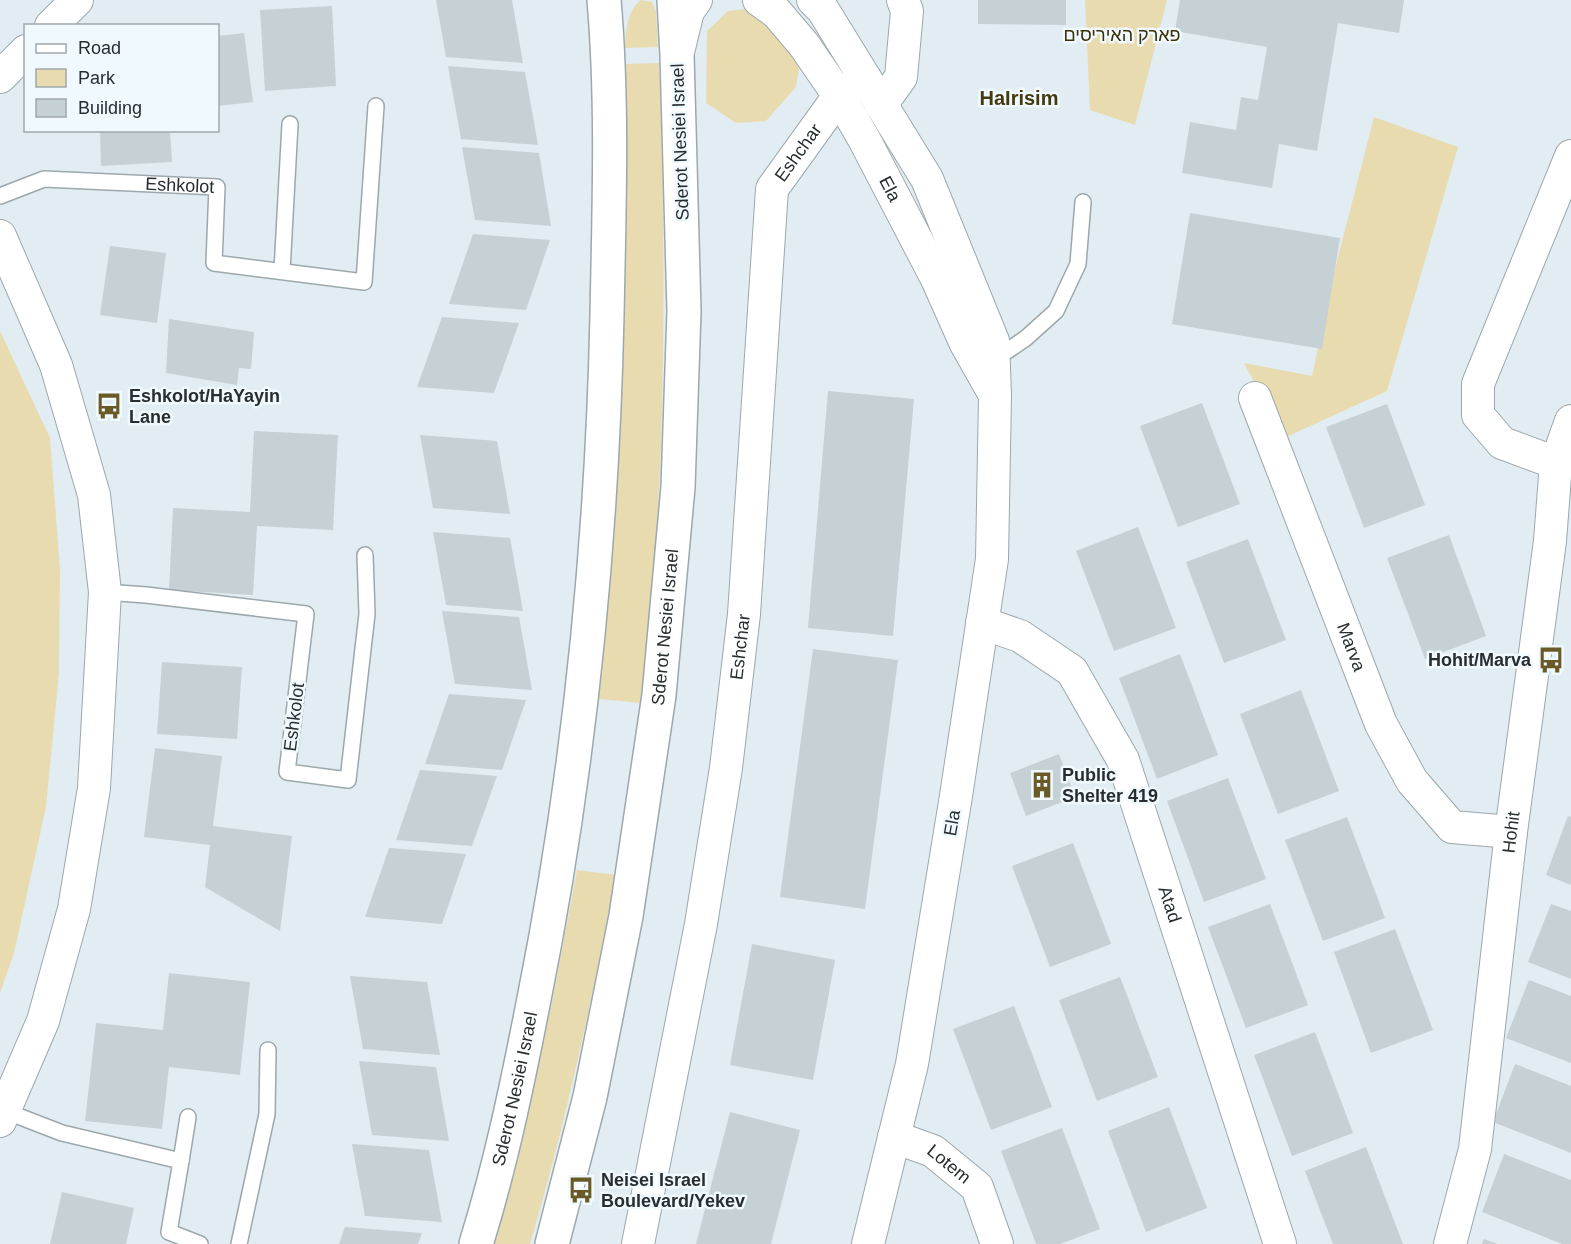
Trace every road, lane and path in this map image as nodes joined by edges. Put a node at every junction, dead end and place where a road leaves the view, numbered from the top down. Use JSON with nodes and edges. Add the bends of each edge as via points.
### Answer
{"nodes":[{"id":1,"x":77,"y":0,"type":"edge"},
{"id":2,"x":604,"y":0,"type":"edge"},
{"id":3,"x":674,"y":0,"type":"edge"},
{"id":4,"x":696,"y":0,"type":"edge"},
{"id":5,"x":759,"y":0,"type":"edge"},
{"id":6,"x":813,"y":0,"type":"edge"},
{"id":7,"x":903,"y":0,"type":"edge"},
{"id":8,"x":53,"y":24,"type":"edge"},
{"id":9,"x":24,"y":53,"type":"edge"},
{"id":10,"x":677,"y":55,"type":"junction"},
{"id":11,"x":0,"y":77,"type":"edge"},
{"id":12,"x":865,"y":78,"type":"junction"},
{"id":13,"x":838,"y":96,"type":"junction"},
{"id":14,"x":881,"y":105,"type":"junction"},
{"id":15,"x":376,"y":106,"type":"dead end"},
{"id":16,"x":290,"y":124,"type":"dead end"},
{"id":17,"x":1571,"y":156,"type":"edge"},
{"id":18,"x":0,"y":196,"type":"edge"},
{"id":19,"x":1083,"y":202,"type":"dead end"},
{"id":20,"x":0,"y":236,"type":"edge"},
{"id":21,"x":282,"y":271,"type":"junction"},
{"id":22,"x":994,"y":360,"type":"junction"},
{"id":23,"x":995,"y":396,"type":"junction"},
{"id":24,"x":1255,"y":398,"type":"dead end"},
{"id":25,"x":1571,"y":421,"type":"edge"},
{"id":26,"x":1556,"y":463,"type":"junction"},
{"id":27,"x":1561,"y":544,"type":"edge"},
{"id":28,"x":365,"y":555,"type":"dead end"},
{"id":29,"x":105,"y":592,"type":"junction"},
{"id":30,"x":982,"y":623,"type":"junction"},
{"id":31,"x":1511,"y":832,"type":"junction"},
{"id":32,"x":268,"y":1050,"type":"dead end"},
{"id":33,"x":3,"y":1116,"type":"edge"},
{"id":34,"x":188,"y":1118,"type":"dead end"},
{"id":35,"x":894,"y":1137,"type":"junction"},
{"id":36,"x":181,"y":1161,"type":"junction"},
{"id":37,"x":200,"y":1244,"type":"edge"},
{"id":38,"x":239,"y":1244,"type":"edge"},
{"id":39,"x":476,"y":1244,"type":"edge"},
{"id":40,"x":552,"y":1244,"type":"edge"},
{"id":41,"x":638,"y":1244,"type":"edge"},
{"id":42,"x":868,"y":1244,"type":"edge"},
{"id":43,"x":998,"y":1244,"type":"edge"},
{"id":44,"x":1280,"y":1244,"type":"edge"},
{"id":45,"x":1450,"y":1244,"type":"edge"}],
"edges":[{"from":1,"to":8,"type":"street"},
{"from":2,"to":39,"type":"main road","name":"Sderot Nesiei Israel","via":[[608,56],[607,329],[605,423],[592,602],[553,906],[518,1081]]},
{"from":3,"to":10,"type":"main road","name":"Sderot Nesiei Israel"},
{"from":4,"to":10,"type":"street","via":[[688,11]]},
{"from":5,"to":13,"type":"street","name":"Ela","via":[[777,13],[804,45]]},
{"from":6,"to":12,"type":"street","name":"Ela"},
{"from":7,"to":14,"type":"street","via":[[907,11],[901,77]]},
{"from":9,"to":11,"type":"street"},
{"from":10,"to":40,"type":"main road","name":"Sderot Nesiei Israel","via":[[684,311],[678,487],[659,695],[626,916],[590,1097]]},
{"from":12,"to":13,"type":"street","name":"Eshchar"},
{"from":12,"to":14,"type":"street","name":"Ela"},
{"from":13,"to":23,"type":"street","name":"Ela","via":[[885,179]]},
{"from":13,"to":41,"type":"street","name":"Eshchar","via":[[772,189],[744,614],[726,768],[701,924]]},
{"from":14,"to":22,"type":"street","name":"Ela","via":[[927,179],[993,341]]},
{"from":15,"to":21,"type":"lane","name":"Eshkolot","via":[[364,282]]},
{"from":16,"to":21,"type":"lane"},
{"from":17,"to":26,"type":"street","via":[[1478,384],[1478,415],[1502,443]]},
{"from":18,"to":21,"type":"lane","name":"Eshkolot","via":[[44,179],[217,187],[214,263]]},
{"from":19,"to":22,"type":"lane","via":[[1078,264],[1056,311]]},
{"from":20,"to":29,"type":"street","via":[[56,364],[94,495]]},
{"from":22,"to":23,"type":"street","name":"Ela"},
{"from":23,"to":30,"type":"street","name":"Ela","via":[[992,559]]},
{"from":24,"to":31,"type":"street","name":"Marva","via":[[1381,724],[1412,780],[1452,827]]},
{"from":25,"to":26,"type":"street","name":"Hohit"},
{"from":26,"to":27,"type":"street","name":"Hohit"},
{"from":27,"to":31,"type":"street","name":"Hohit"},
{"from":28,"to":29,"type":"lane","name":"Eshkolot","via":[[367,614],[348,780],[287,772],[306,614]]},
{"from":29,"to":33,"type":"street","via":[[94,788],[74,909],[43,1021]]},
{"from":30,"to":35,"type":"street","name":"Ela","via":[[912,1064]]},
{"from":30,"to":44,"type":"street","name":"Atad","via":[[1020,636],[1072,671],[1123,760]]},
{"from":31,"to":45,"type":"street","name":"Hohit","via":[[1475,1149]]},
{"from":32,"to":38,"type":"lane","via":[[267,1114]]},
{"from":33,"to":36,"type":"lane"},
{"from":34,"to":36,"type":"lane"},
{"from":35,"to":42,"type":"street","name":"Ela"},
{"from":35,"to":43,"type":"street","name":"Lotem","via":[[933,1151],[976,1187]]},
{"from":36,"to":37,"type":"lane","via":[[169,1232]]}]}
